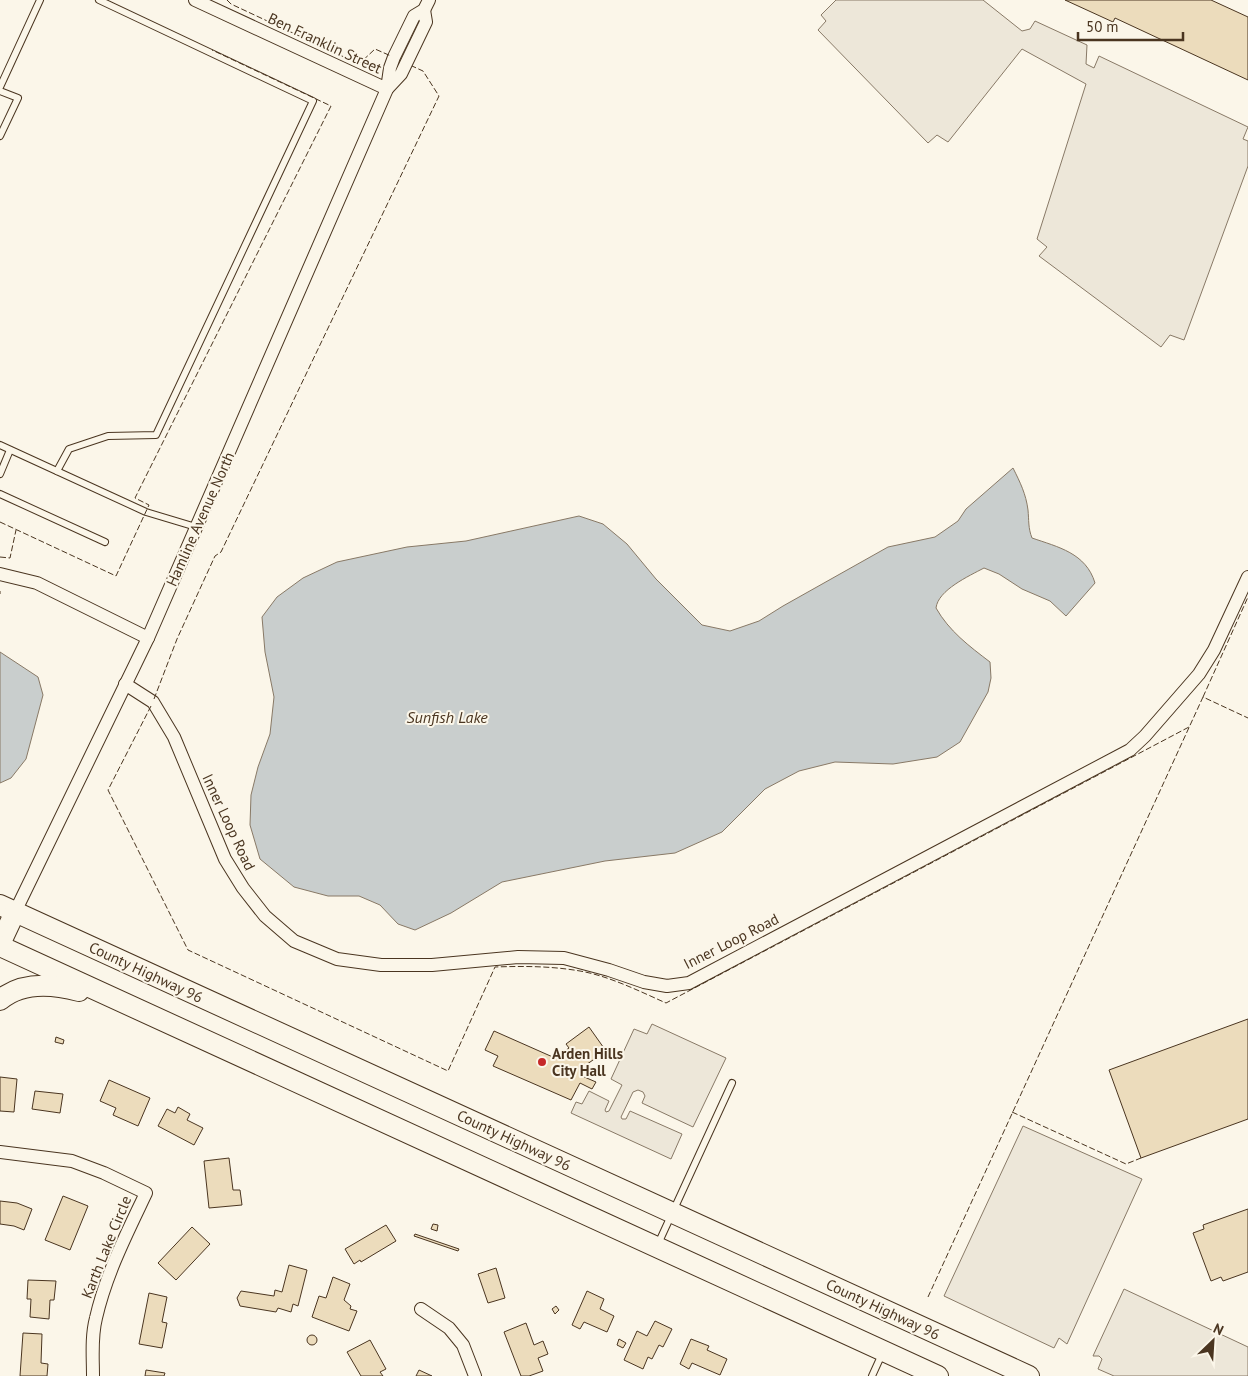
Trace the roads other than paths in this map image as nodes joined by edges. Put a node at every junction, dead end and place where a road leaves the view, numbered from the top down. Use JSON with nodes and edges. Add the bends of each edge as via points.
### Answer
{"nodes":[{"id":1,"x":40,"y":0,"type":"edge"},
{"id":2,"x":99,"y":0,"type":"edge"},
{"id":3,"x":200,"y":1,"type":"edge"},
{"id":4,"x":426,"y":5,"type":"edge"},
{"id":5,"x":0,"y":89,"type":"edge"},
{"id":6,"x":387,"y":89,"type":"junction"},
{"id":7,"x":0,"y":136,"type":"edge"},
{"id":8,"x":0,"y":445,"type":"edge"},
{"id":9,"x":10,"y":450,"type":"junction"},
{"id":10,"x":57,"y":471,"type":"junction"},
{"id":11,"x":0,"y":474,"type":"edge"},
{"id":12,"x":0,"y":494,"type":"edge"},
{"id":13,"x":196,"y":527,"type":"junction"},
{"id":14,"x":105,"y":542,"type":"dead end"},
{"id":15,"x":0,"y":574,"type":"edge"},
{"id":16,"x":1248,"y":577,"type":"edge"},
{"id":17,"x":148,"y":638,"type":"junction"},
{"id":18,"x":125,"y":684,"type":"junction"},
{"id":19,"x":8,"y":908,"type":"edge"},
{"id":20,"x":0,"y":945,"type":"edge"},
{"id":21,"x":0,"y":1000,"type":"edge"},
{"id":22,"x":131,"y":1006,"type":"junction"},
{"id":23,"x":732,"y":1083,"type":"dead end"},
{"id":24,"x":0,"y":1152,"type":"edge"},
{"id":25,"x":673,"y":1213,"type":"junction"},
{"id":26,"x":656,"y":1247,"type":"junction"},
{"id":27,"x":421,"y":1309,"type":"dead end"},
{"id":28,"x":883,"y":1351,"type":"junction"},
{"id":29,"x":93,"y":1376,"type":"edge"},
{"id":30,"x":475,"y":1376,"type":"edge"},
{"id":31,"x":872,"y":1376,"type":"edge"},
{"id":32,"x":938,"y":1376,"type":"edge"},
{"id":33,"x":1029,"y":1376,"type":"edge"}],
"edges":[{"from":1,"to":5,"type":"lane"},
{"from":2,"to":10,"type":"lane","via":[[313,101],[156,435],[108,436],[69,449]]},
{"from":3,"to":6,"type":"street","name":"Ben Franklin Street"},
{"from":4,"to":6,"type":"street","name":"Hamline Avenue North","via":[[426,22],[401,74]]},
{"from":5,"to":7,"type":"lane","via":[[18,98]]},
{"from":6,"to":13,"type":"street","name":"Hamline Avenue North"},
{"from":8,"to":9,"type":"lane"},
{"from":9,"to":10,"type":"lane"},
{"from":9,"to":11,"type":"lane"},
{"from":10,"to":13,"type":"lane","via":[[146,512]]},
{"from":12,"to":14,"type":"lane"},
{"from":13,"to":17,"type":"street","name":"Hamline Avenue North"},
{"from":15,"to":17,"type":"street","via":[[37,583]]},
{"from":16,"to":18,"type":"street","name":"Inner Loop Road","via":[[1214,650],[1198,674],[1130,750],[689,982],[667,986],[564,958],[518,957],[432,965],[381,965],[337,959],[294,941],[265,916],[225,859],[174,737],[153,702]]},
{"from":17,"to":18,"type":"street","name":"Hamline Avenue North"},
{"from":18,"to":19,"type":"street","name":"Hamline Avenue North","via":[[26,888]]},
{"from":19,"to":20,"type":"main road","name":"Hamline Avenue North"},
{"from":19,"to":25,"type":"main road","name":"County Highway 96"},
{"from":20,"to":22,"type":"main road"},
{"from":21,"to":22,"type":"main road","via":[[16,989],[51,986]]},
{"from":22,"to":26,"type":"main road"},
{"from":23,"to":25,"type":"lane"},
{"from":24,"to":29,"type":"street","name":"Karth Lake Circle","via":[[72,1162],[146,1192],[105,1286],[95,1319]]},
{"from":25,"to":26,"type":"lane"},
{"from":25,"to":33,"type":"main road","name":"County Highway 96"},
{"from":26,"to":28,"type":"main road"},
{"from":27,"to":30,"type":"street","via":[[449,1328],[463,1345]]},
{"from":28,"to":31,"type":"lane"},
{"from":28,"to":32,"type":"main road"}]}
